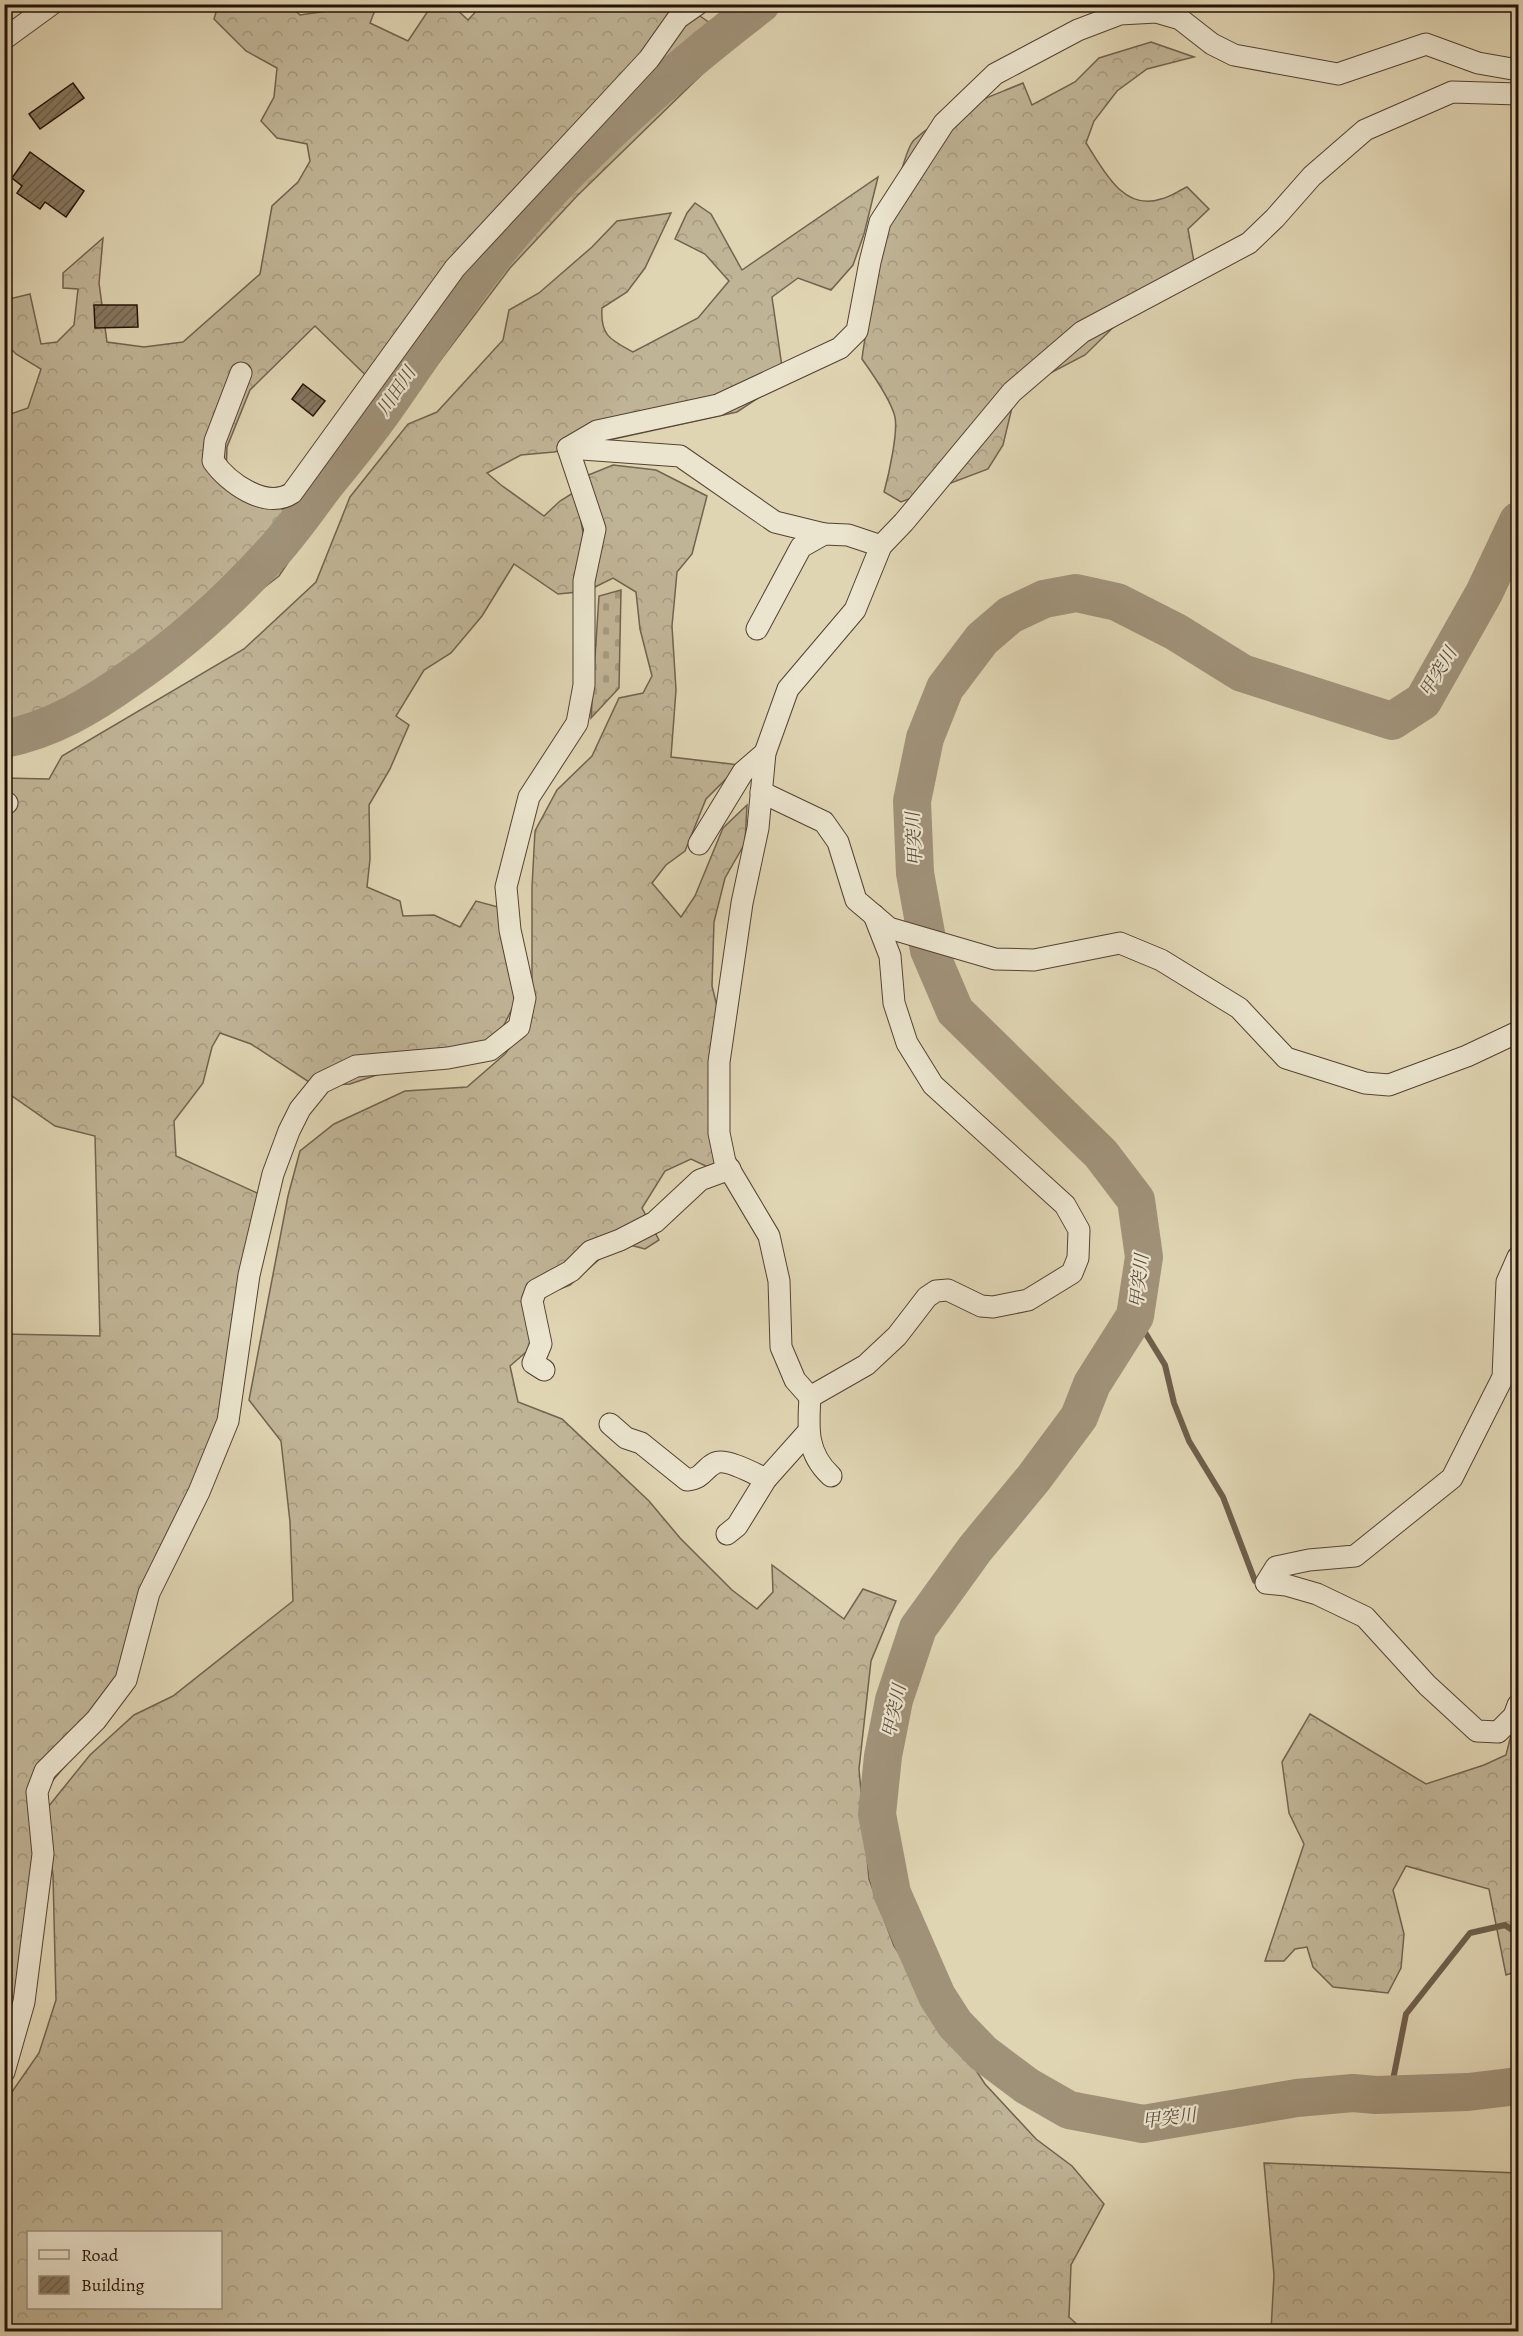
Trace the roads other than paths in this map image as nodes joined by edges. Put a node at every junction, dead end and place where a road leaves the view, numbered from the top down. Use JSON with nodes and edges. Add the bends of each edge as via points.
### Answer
{"nodes":[{"id":1,"x":52,"y":4,"type":"edge"},
{"id":2,"x":698,"y":4,"type":"edge"},
{"id":3,"x":4,"y":39,"type":"edge"},
{"id":4,"x":1518,"y":70,"type":"edge"},
{"id":5,"x":1518,"y":94,"type":"edge"},
{"id":6,"x":241,"y":373,"type":"dead end"},
{"id":7,"x":567,"y":448,"type":"junction"},
{"id":8,"x":824,"y":534,"type":"junction"},
{"id":9,"x":881,"y":546,"type":"junction"},
{"id":10,"x":757,"y":630,"type":"dead end"},
{"id":11,"x":765,"y":753,"type":"junction"},
{"id":12,"x":761,"y":792,"type":"junction"},
{"id":13,"x":699,"y":844,"type":"dead end"},
{"id":14,"x":881,"y":921,"type":"junction"},
{"id":15,"x":1518,"y":1032,"type":"edge"},
{"id":16,"x":730,"y":1169,"type":"junction"},
{"id":17,"x":1518,"y":1257,"type":"edge"},
{"id":18,"x":544,"y":1370,"type":"dead end"},
{"id":19,"x":810,"y":1396,"type":"junction"},
{"id":20,"x":610,"y":1424,"type":"dead end"},
{"id":21,"x":808,"y":1432,"type":"junction"},
{"id":22,"x":831,"y":1476,"type":"dead end"},
{"id":23,"x":766,"y":1479,"type":"junction"},
{"id":24,"x":727,"y":1534,"type":"dead end"},
{"id":25,"x":1518,"y":1705,"type":"edge"},
{"id":26,"x":4,"y":2072,"type":"edge"}],
"edges":[{"from":1,"to":3,"type":"street"},
{"from":2,"to":6,"type":"street","via":[[678,18],[649,59],[455,268],[292,493],[283,499],[259,497],[223,476],[213,461],[215,441]]},
{"from":4,"to":7,"type":"street","via":[[1478,63],[1426,44],[1338,74],[1234,56],[1180,19],[1156,12],[1120,14],[1078,30],[995,74],[944,123],[880,222],[857,331],[840,348],[718,405],[597,431]]},
{"from":5,"to":9,"type":"street","via":[[1452,92],[1365,129],[1312,176],[1249,243],[1082,332],[1012,393]]},
{"from":7,"to":8,"type":"street","via":[[680,456],[776,522]]},
{"from":7,"to":26,"type":"street","via":[[595,529],[584,581],[584,685],[577,723],[529,797],[506,887],[510,930],[525,998],[519,1027],[490,1050],[356,1066],[321,1083],[300,1109],[289,1131],[273,1174],[249,1275],[228,1421],[199,1492],[149,1593],[126,1680],[96,1720],[45,1771],[37,1792],[43,1854],[24,2002]]},
{"from":8,"to":9,"type":"street","via":[[848,535]]},
{"from":8,"to":10,"type":"street","via":[[801,547]]},
{"from":9,"to":11,"type":"street","via":[[855,610],[789,689]]},
{"from":11,"to":12,"type":"street"},
{"from":11,"to":13,"type":"street","via":[[743,772]]},
{"from":12,"to":14,"type":"street","via":[[824,822],[838,842],[856,900]]},
{"from":12,"to":16,"type":"street","via":[[719,1062],[719,1133]]},
{"from":14,"to":15,"type":"street","via":[[995,959],[1034,960],[1120,943],[1161,960],[1239,1008],[1286,1058],[1365,1083],[1389,1085]]},
{"from":14,"to":19,"type":"street","via":[[890,956],[894,1004],[907,1043],[933,1085],[1065,1205],[1080,1230],[1078,1258],[1072,1273],[1028,1300],[981,1306],[948,1290],[936,1291],[866,1365]]},
{"from":16,"to":18,"type":"street","via":[[700,1180],[655,1222],[591,1251],[571,1271],[536,1290],[532,1301],[541,1344],[533,1363]]},
{"from":16,"to":19,"type":"street","via":[[769,1236],[778,1281],[781,1347],[795,1380]]},
{"from":17,"to":25,"type":"street","via":[[1507,1282],[1503,1377],[1452,1478],[1355,1556],[1276,1567],[1266,1583],[1317,1594],[1365,1617],[1427,1685],[1477,1731],[1498,1732],[1514,1716]]},
{"from":19,"to":21,"type":"street"},
{"from":20,"to":23,"type":"street","via":[[687,1480],[698,1479],[715,1463],[725,1461]]},
{"from":21,"to":22,"type":"street","via":[[815,1455]]},
{"from":21,"to":23,"type":"street"},
{"from":23,"to":24,"type":"street","via":[[737,1526]]}]}
